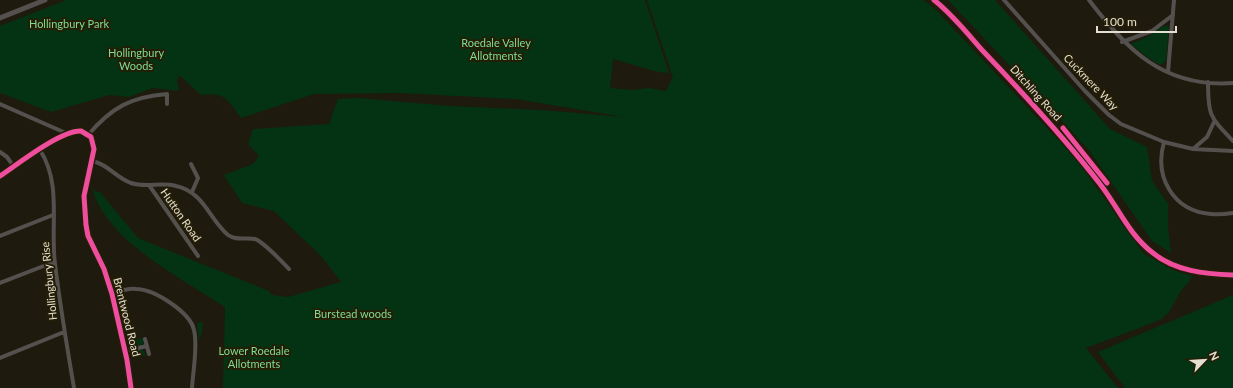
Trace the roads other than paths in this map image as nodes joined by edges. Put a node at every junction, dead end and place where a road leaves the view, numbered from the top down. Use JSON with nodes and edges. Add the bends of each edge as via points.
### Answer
{"nodes":[{"id":1,"x":46,"y":0,"type":"edge"},
{"id":2,"x":934,"y":0,"type":"edge"},
{"id":3,"x":1004,"y":0,"type":"edge"},
{"id":4,"x":1089,"y":0,"type":"edge"},
{"id":5,"x":1174,"y":0,"type":"edge"},
{"id":6,"x":1173,"y":15,"type":"junction"},
{"id":7,"x":0,"y":18,"type":"edge"},
{"id":8,"x":1122,"y":42,"type":"junction"},
{"id":9,"x":1168,"y":72,"type":"junction"},
{"id":10,"x":1208,"y":82,"type":"junction"},
{"id":11,"x":1233,"y":83,"type":"edge"},
{"id":12,"x":0,"y":104,"type":"edge"},
{"id":13,"x":167,"y":104,"type":"dead end"},
{"id":14,"x":1214,"y":122,"type":"junction"},
{"id":15,"x":68,"y":134,"type":"junction"},
{"id":16,"x":88,"y":135,"type":"junction"},
{"id":17,"x":1233,"y":141,"type":"edge"},
{"id":18,"x":1164,"y":142,"type":"junction"},
{"id":19,"x":1193,"y":149,"type":"junction"},
{"id":20,"x":40,"y":150,"type":"junction"},
{"id":21,"x":1233,"y":151,"type":"edge"},
{"id":22,"x":0,"y":152,"type":"edge"},
{"id":23,"x":92,"y":161,"type":"junction"},
{"id":24,"x":191,"y":164,"type":"dead end"},
{"id":25,"x":14,"y":167,"type":"junction"},
{"id":26,"x":0,"y":176,"type":"edge"},
{"id":27,"x":149,"y":185,"type":"junction"},
{"id":28,"x":192,"y":192,"type":"junction"},
{"id":29,"x":1233,"y":213,"type":"edge"},
{"id":30,"x":53,"y":215,"type":"junction"},
{"id":31,"x":0,"y":236,"type":"edge"},
{"id":32,"x":198,"y":256,"type":"dead end"},
{"id":33,"x":54,"y":262,"type":"junction"},
{"id":34,"x":289,"y":269,"type":"dead end"},
{"id":35,"x":1233,"y":275,"type":"edge"},
{"id":36,"x":0,"y":283,"type":"edge"},
{"id":37,"x":112,"y":294,"type":"junction"},
{"id":38,"x":64,"y":332,"type":"junction"},
{"id":39,"x":145,"y":339,"type":"dead end"},
{"id":40,"x":147,"y":346,"type":"junction"},
{"id":41,"x":125,"y":351,"type":"junction"},
{"id":42,"x":149,"y":354,"type":"dead end"},
{"id":43,"x":0,"y":358,"type":"edge"},
{"id":44,"x":74,"y":388,"type":"edge"},
{"id":45,"x":131,"y":388,"type":"edge"},
{"id":46,"x":192,"y":388,"type":"edge"}],
"edges":[{"from":1,"to":7,"type":"street"},
{"from":2,"to":35,"type":"street","name":"Ditchling Road","via":[[1063,137],[1129,228],[1146,247],[1158,257],[1186,269]]},
{"from":3,"to":18,"type":"street","name":"Cuckmere Way","via":[[1105,112],[1121,124]]},
{"from":4,"to":8,"type":"street"},
{"from":5,"to":6,"type":"street"},
{"from":6,"to":8,"type":"street","via":[[1152,31]]},
{"from":6,"to":9,"type":"street"},
{"from":8,"to":9,"type":"street","via":[[1142,58]]},
{"from":9,"to":10,"type":"street","via":[[1182,78]]},
{"from":10,"to":11,"type":"street"},
{"from":10,"to":14,"type":"street","via":[[1208,104]]},
{"from":12,"to":15,"type":"street"},
{"from":13,"to":16,"type":"street","via":[[167,94],[131,101],[109,113]]},
{"from":14,"to":17,"type":"street"},
{"from":14,"to":19,"type":"street","via":[[1207,137]]},
{"from":15,"to":16,"type":"street","via":[[78,131]]},
{"from":15,"to":20,"type":"street"},
{"from":16,"to":23,"type":"street","name":"Brentwood Road","via":[[94,146]]},
{"from":18,"to":19,"type":"street","name":"Cuckmere Way"},
{"from":18,"to":29,"type":"street","via":[[1160,166],[1167,187],[1174,196],[1201,212]]},
{"from":19,"to":21,"type":"street","name":"Cuckmere Way"},
{"from":20,"to":25,"type":"street"},
{"from":20,"to":30,"type":"street","name":"Hollingbury Rise","via":[[51,172]]},
{"from":22,"to":25,"type":"street"},
{"from":23,"to":27,"type":"street","via":[[102,164],[128,182]]},
{"from":23,"to":37,"type":"street","name":"Brentwood Road","via":[[84,196],[86,226]]},
{"from":24,"to":28,"type":"street","via":[[198,177]]},
{"from":25,"to":26,"type":"street"},
{"from":27,"to":28,"type":"street","via":[[171,184]]},
{"from":27,"to":32,"type":"street","name":"Hutton Road"},
{"from":28,"to":34,"type":"street","via":[[233,238],[257,240]]},
{"from":30,"to":31,"type":"street"},
{"from":30,"to":33,"type":"street","name":"Hollingbury Rise"},
{"from":33,"to":36,"type":"street"},
{"from":33,"to":38,"type":"street","name":"Hollingbury Rise"},
{"from":37,"to":41,"type":"street","name":"Brentwood Road"},
{"from":37,"to":46,"type":"street","via":[[142,289],[187,316],[195,334]]},
{"from":38,"to":43,"type":"street"},
{"from":38,"to":44,"type":"street","name":"Hollingbury Rise"},
{"from":39,"to":40,"type":"street"},
{"from":40,"to":41,"type":"street"},
{"from":40,"to":42,"type":"street"},
{"from":41,"to":45,"type":"street","name":"Brentwood Road"}]}
